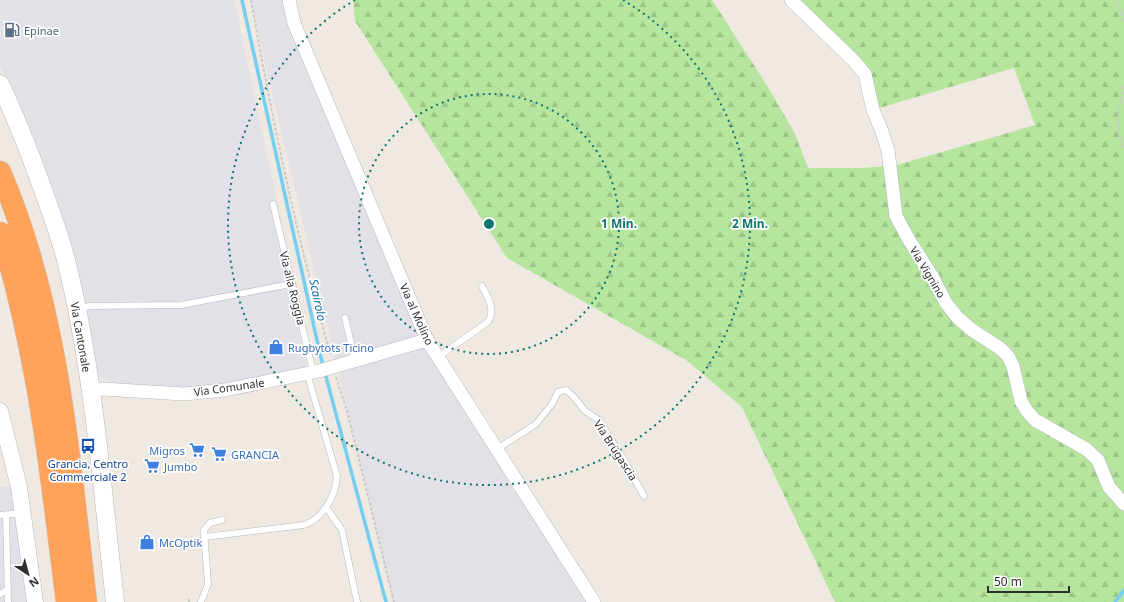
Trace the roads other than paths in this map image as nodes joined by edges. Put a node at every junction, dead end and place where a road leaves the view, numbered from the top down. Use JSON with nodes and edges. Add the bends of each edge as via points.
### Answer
{"nodes":[{"id":1,"x":289,"y":0,"type":"edge"},
{"id":2,"x":791,"y":0,"type":"edge"},
{"id":3,"x":0,"y":84,"type":"edge"},
{"id":4,"x":0,"y":172,"type":"edge"},
{"id":5,"x":273,"y":204,"type":"dead end"},
{"id":6,"x":0,"y":233,"type":"edge"},
{"id":7,"x":291,"y":284,"type":"junction"},
{"id":8,"x":482,"y":286,"type":"dead end"},
{"id":9,"x":77,"y":309,"type":"junction"},
{"id":10,"x":345,"y":318,"type":"dead end"},
{"id":11,"x":427,"y":340,"type":"junction"},
{"id":12,"x":438,"y":357,"type":"junction"},
{"id":13,"x":355,"y":360,"type":"junction"},
{"id":14,"x":313,"y":372,"type":"junction"},
{"id":15,"x":90,"y":391,"type":"junction"},
{"id":16,"x":0,"y":412,"type":"edge"},
{"id":17,"x":497,"y":449,"type":"junction"},
{"id":18,"x":644,"y":496,"type":"dead end"},
{"id":19,"x":1124,"y":504,"type":"edge"},
{"id":20,"x":326,"y":507,"type":"junction"},
{"id":21,"x":24,"y":513,"type":"junction"},
{"id":22,"x":3,"y":515,"type":"edge"},
{"id":23,"x":222,"y":520,"type":"dead end"},
{"id":24,"x":204,"y":538,"type":"junction"},
{"id":25,"x":8,"y":589,"type":"junction"},
{"id":26,"x":0,"y":594,"type":"edge"},
{"id":27,"x":8,"y":602,"type":"edge"},
{"id":28,"x":35,"y":602,"type":"edge"},
{"id":29,"x":67,"y":602,"type":"edge"},
{"id":30,"x":86,"y":602,"type":"edge"},
{"id":31,"x":115,"y":602,"type":"edge"},
{"id":32,"x":201,"y":602,"type":"edge"},
{"id":33,"x":357,"y":602,"type":"edge"},
{"id":34,"x":594,"y":602,"type":"edge"}],
"edges":[{"from":1,"to":11,"type":"street","name":"Via al Molino","via":[[294,22]]},
{"from":2,"to":19,"type":"street","name":"Via Vignino","via":[[865,74],[873,110],[888,150],[896,216],[946,303],[972,330],[1008,356],[1026,411],[1035,420],[1086,449],[1098,460],[1109,487]]},
{"from":3,"to":9,"type":"main road","name":"Via Cantonale","via":[[44,191]]},
{"from":4,"to":30,"type":"highway","via":[[38,287],[58,382]]},
{"from":5,"to":7,"type":"lane","name":"Via alla Roggia"},
{"from":6,"to":29,"type":"highway","via":[[18,289],[37,384]]},
{"from":7,"to":9,"type":"lane","via":[[181,305],[90,306]]},
{"from":7,"to":14,"type":"lane","name":"Via alla Roggia"},
{"from":8,"to":12,"type":"lane","via":[[492,310],[488,322]]},
{"from":9,"to":15,"type":"main road","name":"Via Cantonale"},
{"from":10,"to":13,"type":"lane"},
{"from":11,"to":12,"type":"street","name":"Via al Molino"},
{"from":11,"to":13,"type":"street","name":"Via Comunale"},
{"from":12,"to":17,"type":"street","name":"Via al Molino"},
{"from":13,"to":14,"type":"street","name":"Via Comunale"},
{"from":14,"to":15,"type":"street","name":"Via Comunale","via":[[211,392],[184,394],[102,389]]},
{"from":14,"to":20,"type":"lane","name":"Via alla Roggia","via":[[337,476],[336,486]]},
{"from":15,"to":31,"type":"main road","name":"Via Cantonale"},
{"from":16,"to":21,"type":"street"},
{"from":17,"to":18,"type":"lane","name":"Via Brügascia","via":[[536,424],[558,392],[566,390],[585,411],[598,420]]},
{"from":17,"to":34,"type":"street","name":"Via al Molino"},
{"from":20,"to":24,"type":"lane","name":"Via alla Roggia","via":[[313,521],[304,525]]},
{"from":20,"to":33,"type":"lane","via":[[342,530]]},
{"from":21,"to":22,"type":"lane"},
{"from":21,"to":28,"type":"street"},
{"from":22,"to":25,"type":"lane"},
{"from":23,"to":24,"type":"lane","via":[[210,523],[204,530]]},
{"from":24,"to":32,"type":"lane","via":[[208,584]]},
{"from":25,"to":26,"type":"lane"},
{"from":25,"to":27,"type":"lane"}]}
